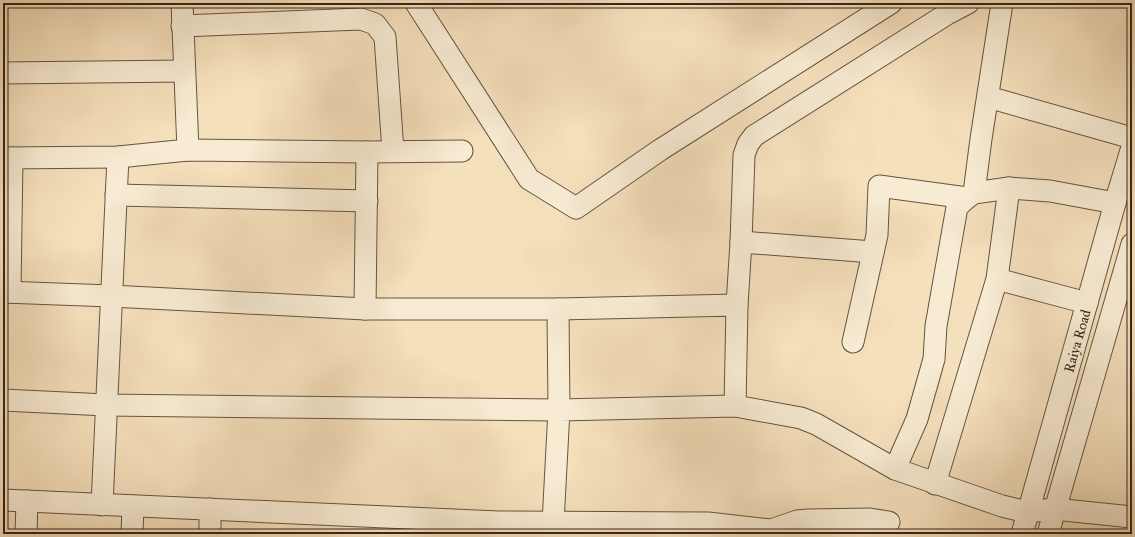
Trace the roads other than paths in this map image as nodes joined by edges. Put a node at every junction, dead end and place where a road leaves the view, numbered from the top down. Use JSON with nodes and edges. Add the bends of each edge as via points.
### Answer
{"nodes":[{"id":1,"x":182,"y":3,"type":"edge"},
{"id":2,"x":416,"y":3,"type":"edge"},
{"id":3,"x":891,"y":3,"type":"edge"},
{"id":4,"x":968,"y":3,"type":"edge"},
{"id":5,"x":1002,"y":3,"type":"edge"},
{"id":6,"x":182,"y":26,"type":"junction"},
{"id":7,"x":184,"y":71,"type":"junction"},
{"id":8,"x":3,"y":73,"type":"edge"},
{"id":9,"x":988,"y":97,"type":"junction"},
{"id":10,"x":1132,"y":138,"type":"edge"},
{"id":11,"x":1132,"y":147,"type":"edge"},
{"id":12,"x":188,"y":150,"type":"junction"},
{"id":13,"x":462,"y":150,"type":"dead end"},
{"id":14,"x":393,"y":151,"type":"junction"},
{"id":15,"x":367,"y":152,"type":"junction"},
{"id":16,"x":8,"y":158,"type":"edge"},
{"id":17,"x":118,"y":158,"type":"junction"},
{"id":18,"x":1009,"y":188,"type":"junction"},
{"id":19,"x":116,"y":195,"type":"junction"},
{"id":20,"x":970,"y":195,"type":"junction"},
{"id":21,"x":367,"y":201,"type":"junction"},
{"id":22,"x":1114,"y":203,"type":"junction"},
{"id":23,"x":741,"y":242,"type":"junction"},
{"id":24,"x":1132,"y":244,"type":"edge"},
{"id":25,"x":873,"y":252,"type":"junction"},
{"id":26,"x":997,"y":279,"type":"junction"},
{"id":27,"x":6,"y":292,"type":"edge"},
{"id":28,"x":111,"y":296,"type":"junction"},
{"id":29,"x":1087,"y":303,"type":"junction"},
{"id":30,"x":737,"y":305,"type":"junction"},
{"id":31,"x":365,"y":309,"type":"junction"},
{"id":32,"x":558,"y":309,"type":"junction"},
{"id":33,"x":853,"y":342,"type":"dead end"},
{"id":34,"x":3,"y":400,"type":"edge"},
{"id":35,"x":106,"y":405,"type":"junction"},
{"id":36,"x":735,"y":406,"type":"junction"},
{"id":37,"x":559,"y":410,"type":"junction"},
{"id":38,"x":895,"y":469,"type":"junction"},
{"id":39,"x":935,"y":484,"type":"junction"},
{"id":40,"x":3,"y":500,"type":"edge"},
{"id":41,"x":27,"y":501,"type":"junction"},
{"id":42,"x":102,"y":504,"type":"junction"},
{"id":43,"x":133,"y":506,"type":"junction"},
{"id":44,"x":210,"y":509,"type":"junction"},
{"id":45,"x":1054,"y":509,"type":"junction"},
{"id":46,"x":1027,"y":512,"type":"junction"},
{"id":47,"x":1132,"y":517,"type":"edge"},
{"id":48,"x":889,"y":522,"type":"dead end"},
{"id":49,"x":553,"y":528,"type":"edge"},
{"id":50,"x":26,"y":534,"type":"edge"},
{"id":51,"x":132,"y":534,"type":"edge"},
{"id":52,"x":210,"y":534,"type":"edge"},
{"id":53,"x":1022,"y":534,"type":"edge"},
{"id":54,"x":1048,"y":534,"type":"edge"}],
"edges":[{"from":1,"to":6,"type":"street"},
{"from":2,"to":3,"type":"street","via":[[529,178],[576,208],[660,150]]},
{"from":4,"to":23,"type":"street","via":[[754,136],[744,155]]},
{"from":5,"to":9,"type":"street"},
{"from":6,"to":7,"type":"street"},
{"from":6,"to":14,"type":"street","via":[[361,19],[375,24],[385,37]]},
{"from":7,"to":8,"type":"street"},
{"from":7,"to":12,"type":"street"},
{"from":9,"to":10,"type":"street"},
{"from":9,"to":20,"type":"street"},
{"from":11,"to":22,"type":"street","name":"Raiya Road"},
{"from":12,"to":15,"type":"street"},
{"from":12,"to":17,"type":"street"},
{"from":13,"to":14,"type":"street"},
{"from":14,"to":15,"type":"street"},
{"from":15,"to":21,"type":"street"},
{"from":16,"to":17,"type":"street"},
{"from":16,"to":27,"type":"street"},
{"from":17,"to":19,"type":"street"},
{"from":18,"to":20,"type":"street"},
{"from":18,"to":22,"type":"street","via":[[1050,191]]},
{"from":18,"to":26,"type":"street"},
{"from":19,"to":21,"type":"street"},
{"from":19,"to":28,"type":"street"},
{"from":20,"to":25,"type":"street","via":[[879,186],[877,235]]},
{"from":20,"to":38,"type":"street","via":[[957,207],[936,326],[934,359],[916,419]]},
{"from":21,"to":31,"type":"street"},
{"from":22,"to":29,"type":"street","name":"Raiya Road"},
{"from":23,"to":25,"type":"street"},
{"from":23,"to":30,"type":"street"},
{"from":24,"to":45,"type":"street","name":"Raiya Road"},
{"from":25,"to":33,"type":"street"},
{"from":26,"to":29,"type":"street"},
{"from":26,"to":39,"type":"street"},
{"from":27,"to":28,"type":"street"},
{"from":28,"to":31,"type":"street"},
{"from":28,"to":35,"type":"street"},
{"from":29,"to":46,"type":"street","name":"Raiya Road"},
{"from":30,"to":32,"type":"street"},
{"from":30,"to":36,"type":"street"},
{"from":31,"to":32,"type":"street"},
{"from":32,"to":37,"type":"street"},
{"from":34,"to":35,"type":"street"},
{"from":35,"to":37,"type":"street"},
{"from":35,"to":42,"type":"street"},
{"from":36,"to":37,"type":"street"},
{"from":36,"to":38,"type":"street","via":[[801,418]]},
{"from":37,"to":49,"type":"street"},
{"from":38,"to":39,"type":"street"},
{"from":39,"to":46,"type":"street"},
{"from":40,"to":41,"type":"street"},
{"from":41,"to":42,"type":"street"},
{"from":41,"to":50,"type":"street"},
{"from":42,"to":43,"type":"street"},
{"from":43,"to":44,"type":"street"},
{"from":43,"to":51,"type":"street"},
{"from":44,"to":49,"type":"street","via":[[491,522]]},
{"from":44,"to":52,"type":"street"},
{"from":45,"to":46,"type":"street"},
{"from":45,"to":47,"type":"street"},
{"from":45,"to":54,"type":"street","name":"Raiya Road"},
{"from":46,"to":53,"type":"street","name":"Raiya Road"},
{"from":48,"to":49,"type":"street","via":[[870,519],[808,520],[771,530],[708,523]]}]}
